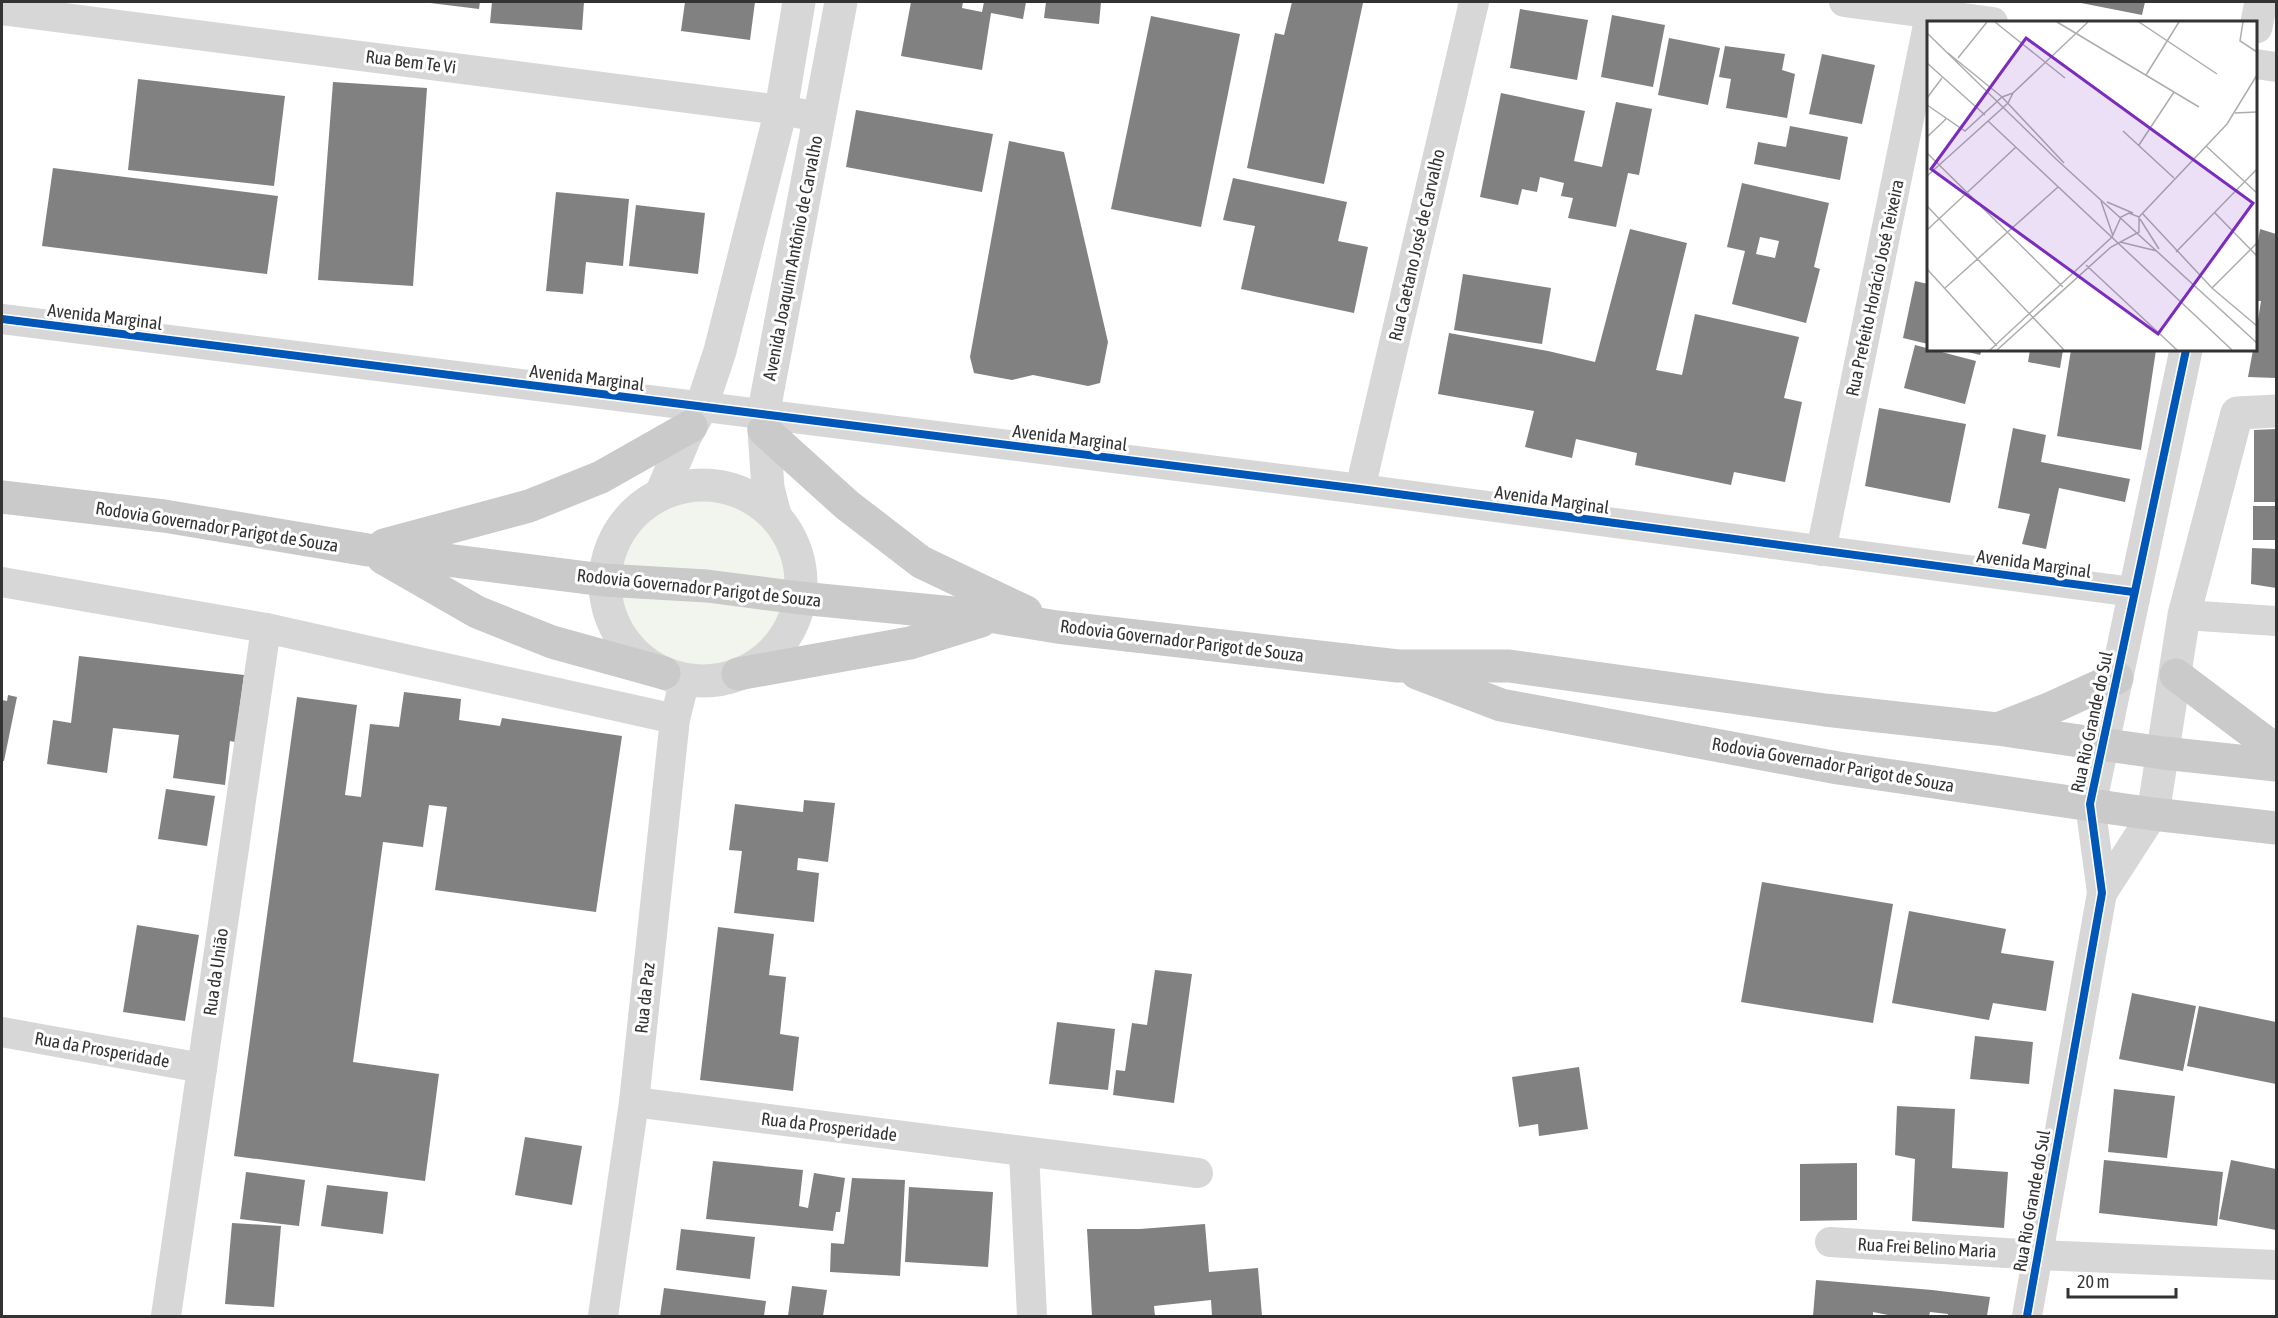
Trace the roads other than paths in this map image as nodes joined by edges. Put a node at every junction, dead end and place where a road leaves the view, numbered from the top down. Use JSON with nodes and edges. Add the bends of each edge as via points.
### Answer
{"nodes":[{"id":1,"x":800,"y":2,"type":"edge"},
{"id":2,"x":841,"y":2,"type":"edge"},
{"id":3,"x":1474,"y":2,"type":"edge"},
{"id":4,"x":1844,"y":2,"type":"edge"},
{"id":5,"x":2261,"y":2,"type":"edge"},
{"id":6,"x":2,"y":10,"type":"edge"},
{"id":7,"x":1931,"y":16,"type":"edge"},
{"id":8,"x":1983,"y":21,"type":"edge"},
{"id":9,"x":2257,"y":22,"type":"edge"},
{"id":10,"x":1927,"y":35,"type":"edge"},
{"id":11,"x":2257,"y":63,"type":"edge"},
{"id":12,"x":2277,"y":67,"type":"edge"},
{"id":13,"x":781,"y":110,"type":"junction"},
{"id":14,"x":819,"y":117,"type":"junction"},
{"id":15,"x":2,"y":319,"type":"edge"},
{"id":16,"x":2186,"y":351,"type":"edge"},
{"id":17,"x":2277,"y":411,"type":"edge"},
{"id":18,"x":696,"y":417,"type":"junction"},
{"id":19,"x":764,"y":423,"type":"junction"},
{"id":20,"x":1360,"y":489,"type":"junction"},
{"id":21,"x":661,"y":494,"type":"junction"},
{"id":22,"x":2,"y":497,"type":"edge"},
{"id":23,"x":775,"y":515,"type":"junction"},
{"id":24,"x":368,"y":550,"type":"junction"},
{"id":25,"x":1821,"y":551,"type":"junction"},
{"id":26,"x":604,"y":580,"type":"junction"},
{"id":27,"x":2,"y":582,"type":"edge"},
{"id":28,"x":2133,"y":592,"type":"junction"},
{"id":29,"x":800,"y":598,"type":"junction"},
{"id":30,"x":2184,"y":615,"type":"junction"},
{"id":31,"x":994,"y":617,"type":"junction"},
{"id":32,"x":2277,"y":621,"type":"edge"},
{"id":33,"x":1058,"y":627,"type":"junction"},
{"id":34,"x":266,"y":628,"type":"junction"},
{"id":35,"x":1398,"y":666,"type":"junction"},
{"id":36,"x":738,"y":674,"type":"junction"},
{"id":37,"x":2176,"y":675,"type":"junction"},
{"id":38,"x":674,"y":676,"type":"junction"},
{"id":39,"x":2117,"y":678,"type":"junction"},
{"id":40,"x":675,"y":719,"type":"junction"},
{"id":41,"x":1997,"y":729,"type":"junction"},
{"id":42,"x":2101,"y":743,"type":"junction"},
{"id":43,"x":2277,"y":750,"type":"edge"},
{"id":44,"x":2163,"y":753,"type":"junction"},
{"id":45,"x":2277,"y":765,"type":"edge"},
{"id":46,"x":2090,"y":804,"type":"junction"},
{"id":47,"x":2153,"y":814,"type":"junction"},
{"id":48,"x":2277,"y":828,"type":"edge"},
{"id":49,"x":2102,"y":893,"type":"junction"},
{"id":50,"x":2,"y":1032,"type":"edge"},
{"id":51,"x":202,"y":1068,"type":"junction"},
{"id":52,"x":634,"y":1102,"type":"junction"},
{"id":53,"x":1024,"y":1152,"type":"junction"},
{"id":54,"x":1198,"y":1173,"type":"dead end"},
{"id":55,"x":1830,"y":1242,"type":"dead end"},
{"id":56,"x":2038,"y":1255,"type":"junction"},
{"id":57,"x":2277,"y":1265,"type":"edge"},
{"id":58,"x":166,"y":1317,"type":"edge"},
{"id":59,"x":603,"y":1317,"type":"edge"},
{"id":60,"x":1032,"y":1317,"type":"edge"},
{"id":61,"x":2027,"y":1317,"type":"edge"}],
"edges":[{"from":1,"to":13,"type":"street"},
{"from":2,"to":14,"type":"street","name":"Avenida Joaquim Antônio de Carvalho"},
{"from":3,"to":20,"type":"street","name":"Rua Caetano José de Carvalho"},
{"from":4,"to":7,"type":"street"},
{"from":5,"to":9,"type":"street"},
{"from":6,"to":13,"type":"street","name":"Rua Bem Te Vi"},
{"from":7,"to":8,"type":"street"},
{"from":10,"to":25,"type":"street","name":"Rua Prefeito Horácio José Teixeira"},
{"from":11,"to":12,"type":"street"},
{"from":13,"to":14,"type":"street","name":"Rua Bem Te Vi"},
{"from":13,"to":18,"type":"street","via":[[720,351]]},
{"from":14,"to":19,"type":"street","name":"Avenida Joaquim Antônio de Carvalho"},
{"from":15,"to":18,"type":"street","name":"Avenida Marginal"},
{"from":16,"to":28,"type":"street","name":"Rua Rio Grande do Sul"},
{"from":17,"to":30,"type":"street","via":[[2237,413]]},
{"from":18,"to":19,"type":"street","name":"Avenida Marginal"},
{"from":18,"to":21,"type":"street"},
{"from":18,"to":24,"type":"main road","via":[[601,477],[529,507]]},
{"from":19,"to":20,"type":"street","name":"Avenida Marginal"},
{"from":19,"to":23,"type":"street","name":"Avenida Joaquim Antônio de Carvalho","via":[[768,488]]},
{"from":19,"to":33,"type":"main road","via":[[847,505],[921,562]]},
{"from":20,"to":25,"type":"street","name":"Avenida Marginal"},
{"from":21,"to":23,"type":"street","via":[[690,485],[721,486],[750,496]]},
{"from":21,"to":26,"type":"street","via":[[632,515],[625,525],[612,545]]},
{"from":22,"to":24,"type":"main road","name":"Rodovia Governador Parigot de Souza","via":[[164,516]]},
{"from":23,"to":29,"type":"street","via":[[797,554]]},
{"from":24,"to":26,"type":"main road","name":"Rodovia Governador Parigot de Souza"},
{"from":24,"to":38,"type":"main road","via":[[477,612],[552,642]]},
{"from":25,"to":28,"type":"street","name":"Avenida Marginal"},
{"from":26,"to":29,"type":"main road","name":"Rodovia Governador Parigot de Souza","via":[[707,586]]},
{"from":26,"to":38,"type":"street","via":[[608,609],[620,636],[639,658]]},
{"from":27,"to":34,"type":"street"},
{"from":28,"to":39,"type":"street","name":"Rua Rio Grande do Sul"},
{"from":29,"to":31,"type":"main road","name":"Rodovia Governador Parigot de Souza"},
{"from":29,"to":36,"type":"street","via":[[788,631],[767,657]]},
{"from":30,"to":32,"type":"street"},
{"from":30,"to":37,"type":"street"},
{"from":31,"to":33,"type":"main road","name":"Rodovia Governador Parigot de Souza"},
{"from":31,"to":36,"type":"main road","via":[[910,643]]},
{"from":33,"to":35,"type":"main road","name":"Rodovia Governador Parigot de Souza"},
{"from":34,"to":40,"type":"street"},
{"from":34,"to":51,"type":"street","name":"Rua da União"},
{"from":35,"to":41,"type":"main road","name":"Rodovia Governador Parigot de Souza","via":[[1509,666],[1825,711]]},
{"from":35,"to":46,"type":"main road","name":"Rodovia Governador Parigot de Souza","via":[[1501,705],[1838,768]]},
{"from":36,"to":38,"type":"street","via":[[712,680]]},
{"from":37,"to":43,"type":"main road"},
{"from":37,"to":44,"type":"street"},
{"from":38,"to":40,"type":"street","name":"Rua da Paz"},
{"from":39,"to":41,"type":"main road"},
{"from":39,"to":42,"type":"street","name":"Rua Rio Grande do Sul"},
{"from":40,"to":52,"type":"street","name":"Rua da Paz"},
{"from":41,"to":42,"type":"main road","name":"Rodovia Governador Parigot de Souza"},
{"from":42,"to":44,"type":"main road","name":"Rodovia Governador Parigot de Souza"},
{"from":42,"to":46,"type":"street","name":"Rua Rio Grande do Sul"},
{"from":44,"to":45,"type":"main road","name":"Rodovia Governador Parigot de Souza"},
{"from":44,"to":47,"type":"street"},
{"from":46,"to":47,"type":"main road","name":"Rodovia Governador Parigot de Souza"},
{"from":46,"to":49,"type":"street","name":"Rua Rio Grande do Sul"},
{"from":47,"to":48,"type":"main road","name":"Rodovia Governador Parigot de Souza"},
{"from":47,"to":49,"type":"street","name":"Rua Rio Grande do Sul"},
{"from":49,"to":56,"type":"street","name":"Rua Rio Grande do Sul"},
{"from":50,"to":51,"type":"street","name":"Rua da Prosperidade"},
{"from":51,"to":58,"type":"street","name":"Rua da União"},
{"from":52,"to":53,"type":"street","name":"Rua da Prosperidade"},
{"from":52,"to":59,"type":"street","name":"Rua da Paz"},
{"from":53,"to":54,"type":"street","name":"Rua da Prosperidade"},
{"from":53,"to":60,"type":"street"},
{"from":55,"to":56,"type":"street","name":"Rua Frei Belino Maria"},
{"from":56,"to":57,"type":"street","name":"Rua Frei Belino Maria"},
{"from":56,"to":61,"type":"street","name":"Rua Rio Grande do Sul"}]}
